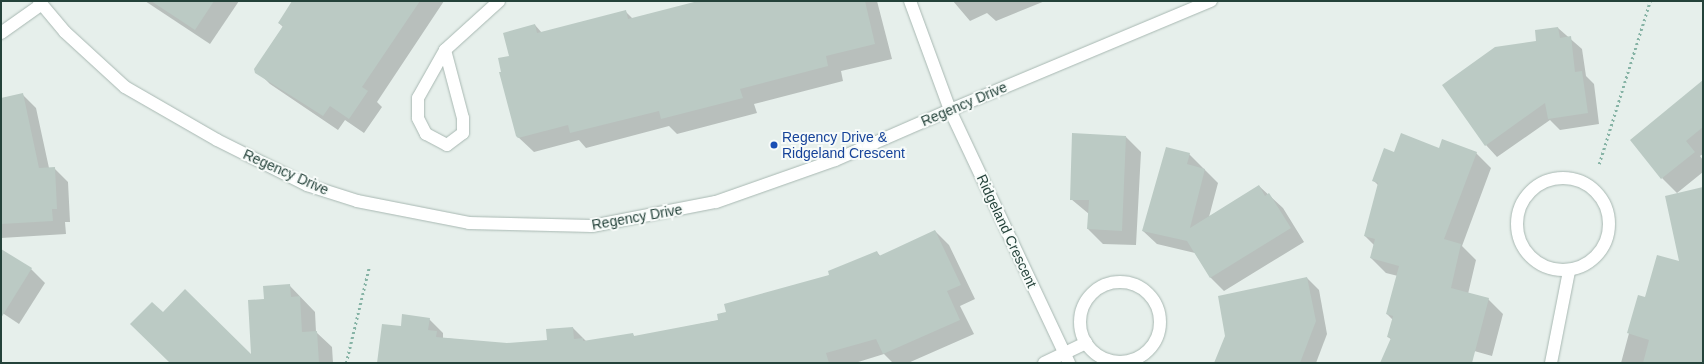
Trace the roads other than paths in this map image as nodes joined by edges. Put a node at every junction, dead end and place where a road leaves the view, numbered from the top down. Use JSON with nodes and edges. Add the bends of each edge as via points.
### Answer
{"nodes":[{"id":1,"x":499,"y":1,"type":"edge"},
{"id":2,"x":910,"y":1,"type":"edge"},
{"id":3,"x":1212,"y":1,"type":"edge"},
{"id":4,"x":41,"y":2,"type":"edge"},
{"id":5,"x":1,"y":33,"type":"edge"},
{"id":6,"x":445,"y":50,"type":"junction"},
{"id":7,"x":950,"y":110,"type":"junction"},
{"id":8,"x":1568,"y":271,"type":"junction"},
{"id":9,"x":1086,"y":343,"type":"junction"},
{"id":10,"x":1067,"y":358,"type":"edge"},
{"id":11,"x":1044,"y":363,"type":"edge"},
{"id":12,"x":1550,"y":363,"type":"edge"}],
"edges":[{"from":1,"to":6,"type":"street"},
{"from":2,"to":7,"type":"street","name":"Ridgeland Crescent"},
{"from":3,"to":7,"type":"street","name":"Regency Drive"},
{"from":4,"to":5,"type":"street"},
{"from":4,"to":7,"type":"street","name":"Regency Drive","via":[[66,32],[125,87],[217,140],[307,184],[350,199],[469,223],[592,226],[716,202],[834,160]]},
{"from":6,"to":6,"type":"street","via":[[418,98],[418,118],[426,134],[447,145],[464,133],[463,118]]},
{"from":7,"to":10,"type":"street","name":"Ridgeland Crescent"},
{"from":8,"to":8,"type":"street","via":[[1584,266],[1596,257],[1605,245],[1609,230],[1608,214],[1603,200],[1592,188],[1579,181],[1564,178],[1549,180],[1536,187],[1525,198],[1519,212],[1517,227],[1520,242],[1528,254],[1547,267]]},
{"from":8,"to":12,"type":"street"},
{"from":9,"to":9,"type":"street","via":[[1095,353],[1119,363],[1132,361],[1143,355],[1153,346],[1159,335],[1158,309],[1152,298],[1143,289],[1119,282],[1105,285],[1094,292],[1085,303],[1081,316],[1081,330]]},
{"from":9,"to":10,"type":"street"},
{"from":10,"to":11,"type":"street"}]}
